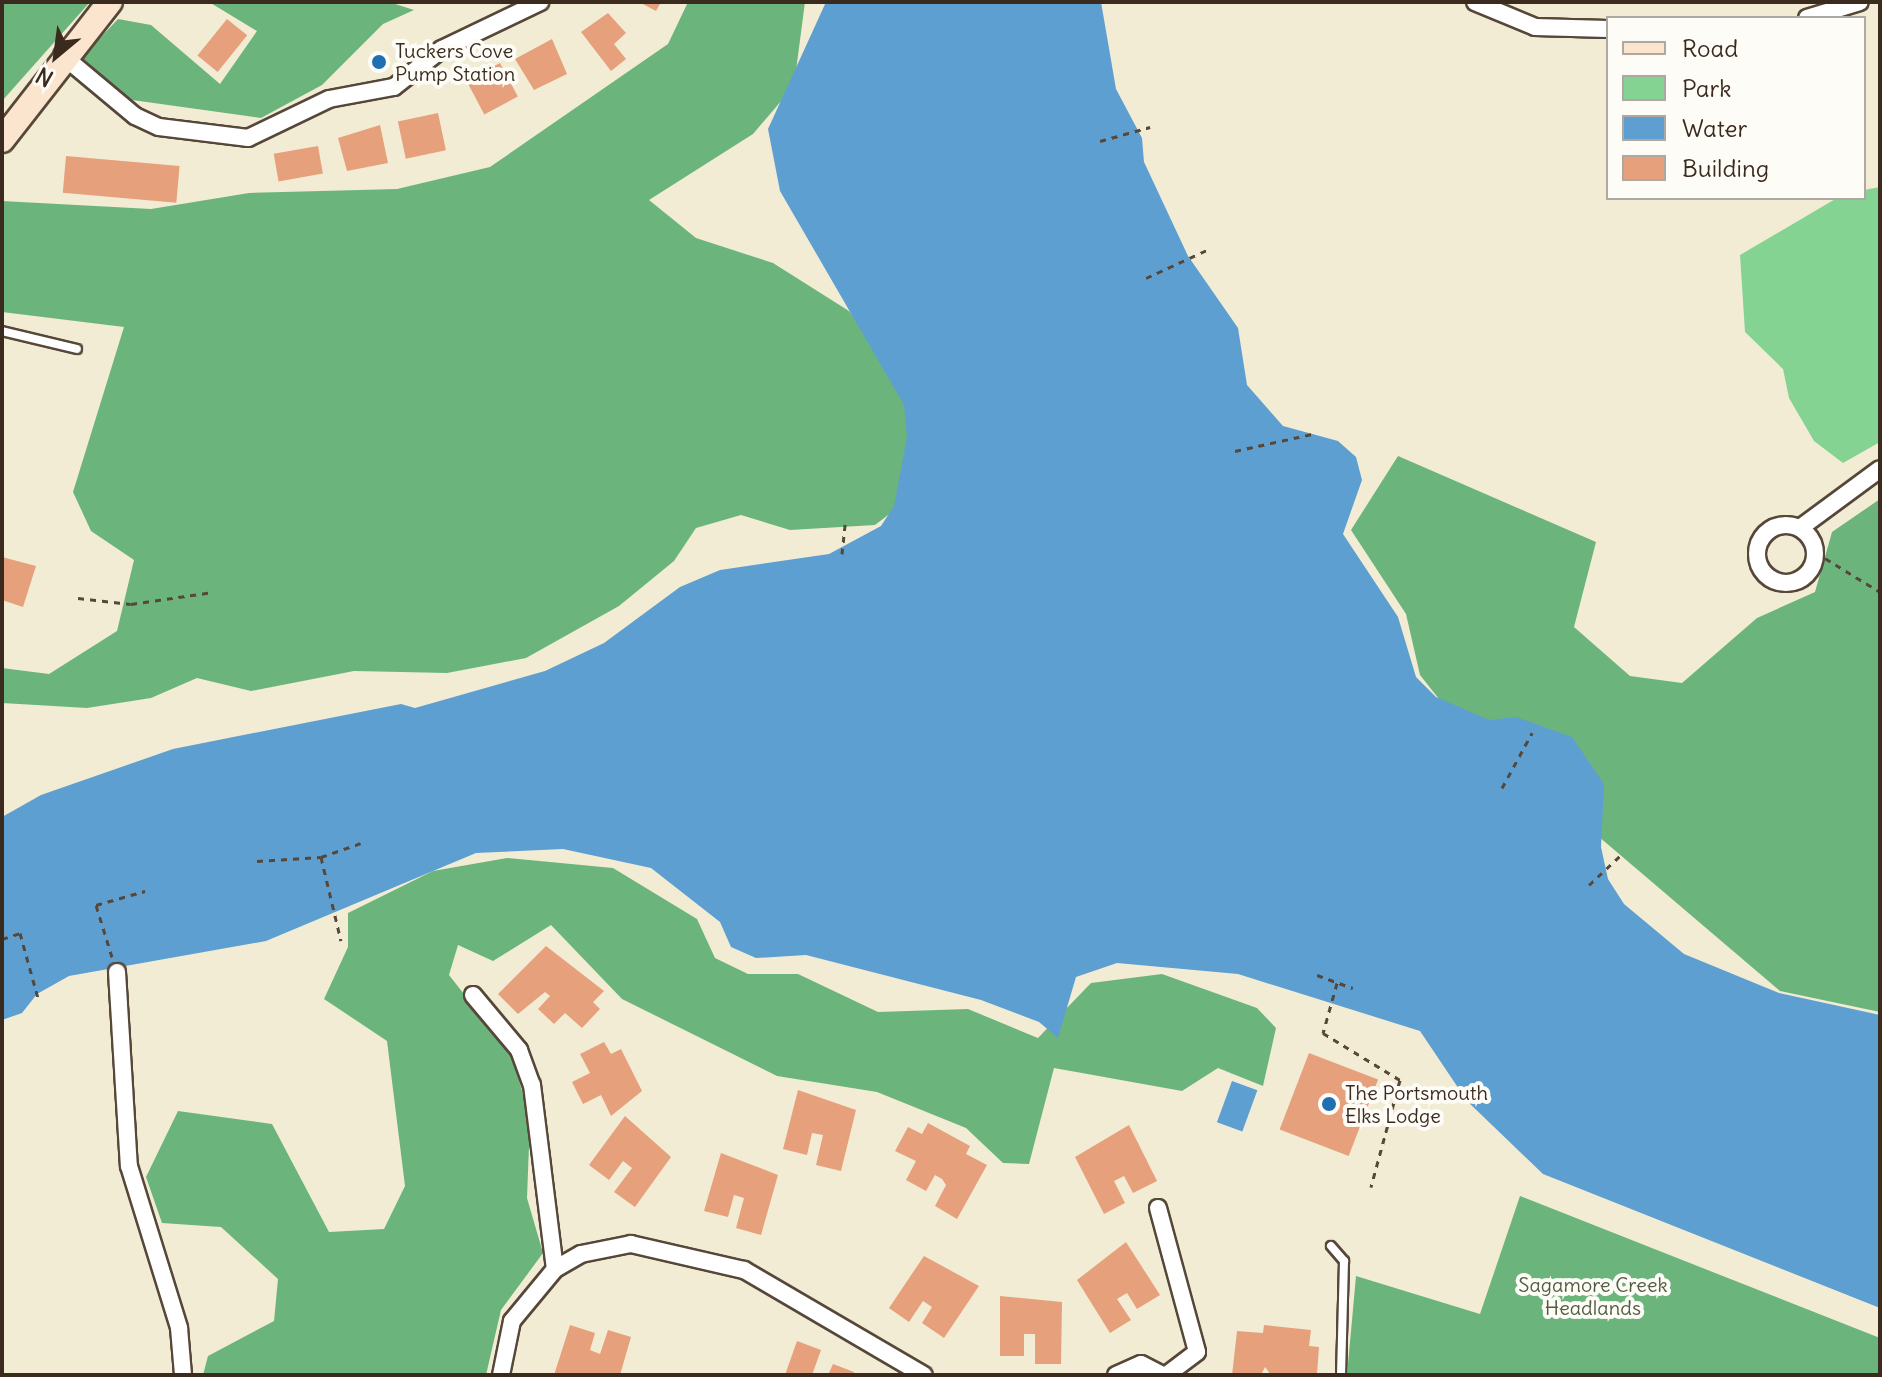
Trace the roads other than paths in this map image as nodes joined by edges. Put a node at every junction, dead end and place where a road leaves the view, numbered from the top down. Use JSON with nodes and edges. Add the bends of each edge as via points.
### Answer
{"nodes":[{"id":1,"x":110,"y":2,"type":"edge"},
{"id":2,"x":540,"y":2,"type":"edge"},
{"id":3,"x":1475,"y":2,"type":"edge"},
{"id":4,"x":1860,"y":2,"type":"edge"},
{"id":5,"x":1814,"y":16,"type":"edge"},
{"id":6,"x":1606,"y":29,"type":"edge"},
{"id":7,"x":62,"y":55,"type":"junction"},
{"id":8,"x":2,"y":140,"type":"edge"},
{"id":9,"x":2,"y":331,"type":"edge"},
{"id":10,"x":77,"y":349,"type":"dead end"},
{"id":11,"x":1880,"y":469,"type":"edge"},
{"id":12,"x":1800,"y":528,"type":"junction"},
{"id":13,"x":117,"y":972,"type":"road end"},
{"id":14,"x":473,"y":995,"type":"dead end"},
{"id":15,"x":1158,"y":1208,"type":"dead end"},
{"id":16,"x":1331,"y":1246,"type":"dead end"},
{"id":17,"x":555,"y":1269,"type":"junction"},
{"id":18,"x":183,"y":1375,"type":"edge"},
{"id":19,"x":501,"y":1375,"type":"edge"},
{"id":20,"x":924,"y":1375,"type":"edge"},
{"id":21,"x":1116,"y":1375,"type":"edge"},
{"id":22,"x":1165,"y":1375,"type":"edge"},
{"id":23,"x":1341,"y":1375,"type":"edge"}],
"edges":[{"from":1,"to":7,"type":"main road"},
{"from":2,"to":7,"type":"street","via":[[442,49],[394,87],[329,99],[248,138],[159,127],[125,109]]},
{"from":3,"to":6,"type":"street","via":[[1535,27]]},
{"from":4,"to":5,"type":"street"},
{"from":7,"to":8,"type":"main road"},
{"from":9,"to":10,"type":"lane"},
{"from":11,"to":12,"type":"street"},
{"from":12,"to":12,"type":"street","via":[[1782,525],[1765,533],[1757,549],[1760,568],[1774,581],[1794,582],[1810,571],[1815,552]]},
{"from":13,"to":18,"type":"street","via":[[129,1166],[179,1328]]},
{"from":14,"to":17,"type":"street","via":[[519,1050],[532,1085]]},
{"from":15,"to":22,"type":"street","via":[[1197,1352]]},
{"from":16,"to":23,"type":"lane","via":[[1344,1261]]},
{"from":17,"to":19,"type":"street","via":[[512,1321]]},
{"from":17,"to":20,"type":"street","via":[[581,1254],[631,1244],[684,1251],[744,1270]]},
{"from":21,"to":22,"type":"street","via":[[1141,1364]]}]}
